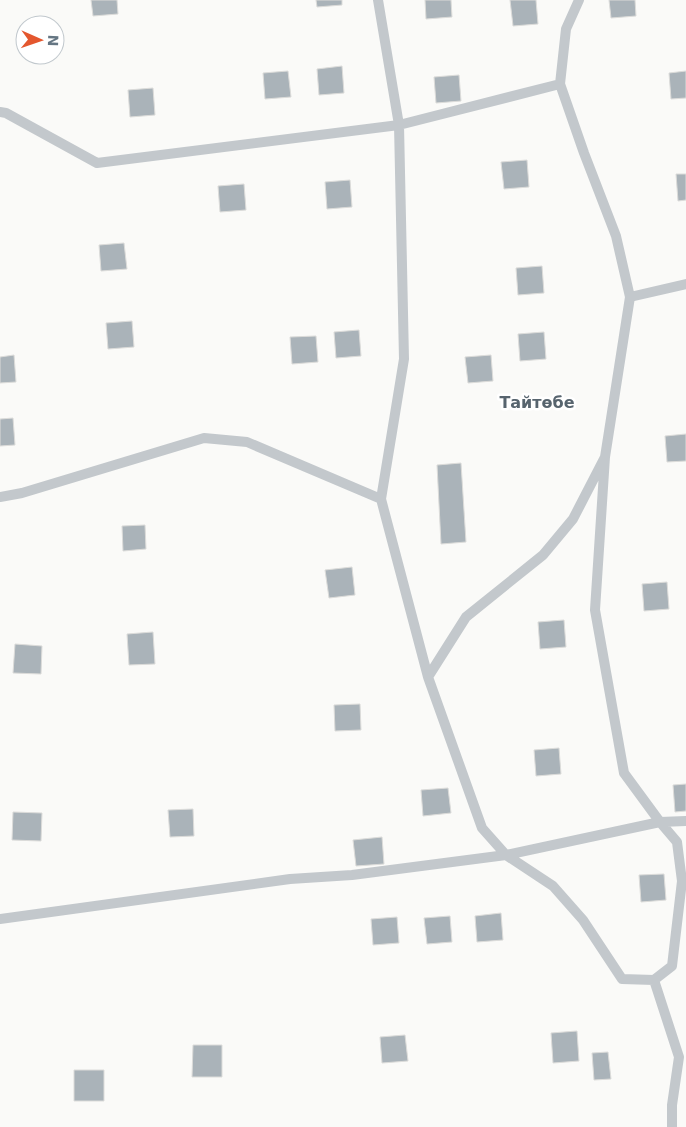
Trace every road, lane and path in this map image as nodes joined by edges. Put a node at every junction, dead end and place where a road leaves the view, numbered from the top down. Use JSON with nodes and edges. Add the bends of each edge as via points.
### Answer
{"nodes":[{"id":1,"x":378,"y":0,"type":"edge"},
{"id":2,"x":579,"y":0,"type":"edge"},
{"id":3,"x":560,"y":84,"type":"junction"},
{"id":4,"x":0,"y":112,"type":"edge"},
{"id":5,"x":399,"y":125,"type":"junction"},
{"id":6,"x":686,"y":284,"type":"edge"},
{"id":7,"x":630,"y":297,"type":"junction"},
{"id":8,"x":605,"y":457,"type":"junction"},
{"id":9,"x":0,"y":497,"type":"edge"},
{"id":10,"x":381,"y":499,"type":"junction"},
{"id":11,"x":428,"y":677,"type":"junction"},
{"id":12,"x":686,"y":821,"type":"edge"},
{"id":13,"x":660,"y":822,"type":"junction"},
{"id":14,"x":506,"y":855,"type":"junction"},
{"id":15,"x":0,"y":919,"type":"edge"},
{"id":16,"x":654,"y":980,"type":"junction"},
{"id":17,"x":682,"y":1058,"type":"edge"},
{"id":18,"x":672,"y":1127,"type":"edge"}],
"edges":[{"from":1,"to":5,"type":"lane"},
{"from":2,"to":3,"type":"lane","via":[[566,29]]},
{"from":3,"to":5,"type":"lane"},
{"from":3,"to":7,"type":"lane","via":[[616,236]]},
{"from":4,"to":5,"type":"lane","via":[[97,164]]},
{"from":5,"to":10,"type":"lane","via":[[404,359]]},
{"from":6,"to":7,"type":"lane"},
{"from":7,"to":8,"type":"lane"},
{"from":8,"to":11,"type":"lane","via":[[573,519],[543,555],[466,617]]},
{"from":8,"to":13,"type":"lane","via":[[595,610],[624,773]]},
{"from":9,"to":10,"type":"lane","via":[[204,438],[247,442]]},
{"from":10,"to":11,"type":"lane"},
{"from":11,"to":14,"type":"lane","via":[[482,828]]},
{"from":12,"to":13,"type":"lane"},
{"from":13,"to":14,"type":"lane"},
{"from":13,"to":16,"type":"lane","via":[[677,842],[682,880],[672,966]]},
{"from":14,"to":15,"type":"lane","via":[[352,875],[290,879]]},
{"from":14,"to":16,"type":"lane","via":[[553,886],[583,920],[622,979]]},
{"from":16,"to":17,"type":"lane"},
{"from":17,"to":18,"type":"lane","via":[[672,1105]]}]}
